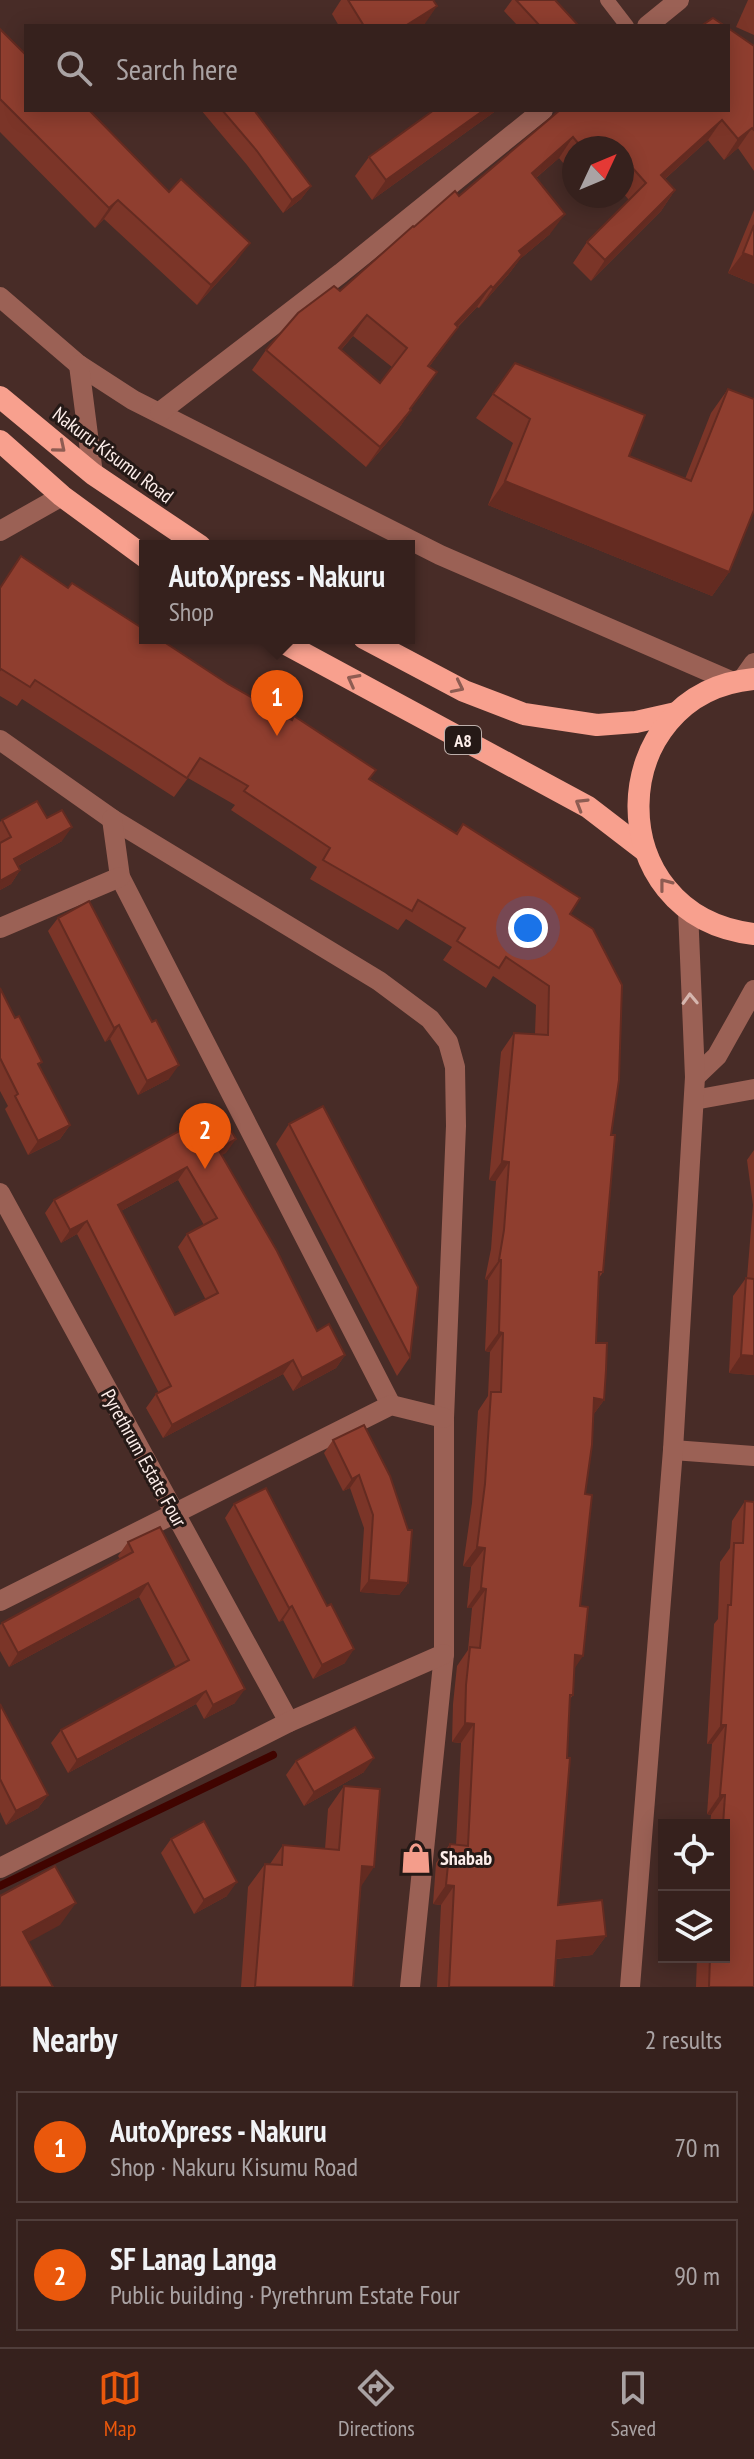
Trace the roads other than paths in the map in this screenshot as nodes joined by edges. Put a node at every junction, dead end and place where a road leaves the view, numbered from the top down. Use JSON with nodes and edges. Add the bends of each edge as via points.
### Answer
{"nodes":[{"id":1,"x":607,"y":0,"type":"edge"},
{"id":2,"x":679,"y":0,"type":"edge"},
{"id":3,"x":625,"y":24,"type":"edge"},
{"id":4,"x":649,"y":24,"type":"edge"},
{"id":5,"x":541,"y":112,"type":"edge"},
{"id":6,"x":0,"y":297,"type":"edge"},
{"id":7,"x":79,"y":365,"type":"junction"},
{"id":8,"x":0,"y":397,"type":"edge"},
{"id":9,"x":160,"y":412,"type":"junction"},
{"id":10,"x":0,"y":441,"type":"edge"},
{"id":11,"x":93,"y":474,"type":"junction"},
{"id":12,"x":62,"y":496,"type":"junction"},
{"id":13,"x":0,"y":531,"type":"edge"},
{"id":14,"x":191,"y":540,"type":"edge"},
{"id":15,"x":411,"y":540,"type":"edge"},
{"id":16,"x":415,"y":542,"type":"edge"},
{"id":17,"x":139,"y":553,"type":"edge"},
{"id":18,"x":286,"y":644,"type":"edge"},
{"id":19,"x":375,"y":644,"type":"edge"},
{"id":20,"x":746,"y":676,"type":"edge"},
{"id":21,"x":676,"y":713,"type":"junction"},
{"id":22,"x":0,"y":740,"type":"edge"},
{"id":23,"x":112,"y":819,"type":"junction"},
{"id":24,"x":644,"y":850,"type":"junction"},
{"id":25,"x":120,"y":877,"type":"junction"},
{"id":26,"x":688,"y":910,"type":"junction"},
{"id":27,"x":0,"y":928,"type":"edge"},
{"id":28,"x":754,"y":934,"type":"edge"},
{"id":29,"x":754,"y":990,"type":"edge"},
{"id":30,"x":695,"y":1077,"type":"junction"},
{"id":31,"x":754,"y":1089,"type":"edge"},
{"id":32,"x":694,"y":1100,"type":"junction"},
{"id":33,"x":0,"y":1193,"type":"edge"},
{"id":34,"x":391,"y":1405,"type":"junction"},
{"id":35,"x":444,"y":1418,"type":"junction"},
{"id":36,"x":673,"y":1450,"type":"junction"},
{"id":37,"x":754,"y":1456,"type":"edge"},
{"id":38,"x":175,"y":1513,"type":"junction"},
{"id":39,"x":0,"y":1601,"type":"edge"},
{"id":40,"x":444,"y":1654,"type":"junction"},
{"id":41,"x":289,"y":1722,"type":"junction"},
{"id":42,"x":0,"y":1868,"type":"edge"},
{"id":43,"x":410,"y":1987,"type":"edge"},
{"id":44,"x":630,"y":1987,"type":"edge"}],
"edges":[{"from":1,"to":3,"type":"lane"},
{"from":2,"to":4,"type":"street"},
{"from":5,"to":9,"type":"street"},
{"from":6,"to":7,"type":"street"},
{"from":7,"to":9,"type":"street"},
{"from":7,"to":11,"type":"street"},
{"from":8,"to":11,"type":"highway","name":"Nakuru-Kisumu Road","one_way":true},
{"from":9,"to":15,"type":"street"},
{"from":10,"to":12,"type":"highway"},
{"from":11,"to":14,"type":"highway","name":"Nakuru-Kisumu Road"},
{"from":12,"to":13,"type":"street"},
{"from":12,"to":17,"type":"highway"},
{"from":16,"to":20,"type":"street"},
{"from":24,"to":18,"type":"highway","number":"A8","one_way":true,"via":[[588,807]]},
{"from":19,"to":21,"type":"highway","number":"A8","one_way":true,"via":[[464,691],[524,714],[597,725]]},
{"from":20,"to":21,"type":"highway","number":"A8","via":[[702,694]]},
{"from":21,"to":24,"type":"highway","number":"A8","via":[[648,753],[637,802]]},
{"from":22,"to":23,"type":"street"},
{"from":23,"to":25,"type":"street"},
{"from":23,"to":35,"type":"street","via":[[379,981],[430,1019],[448,1042],[455,1067],[456,1126]]},
{"from":26,"to":24,"type":"highway","number":"A8","one_way":true,"via":[[662,883]]},
{"from":25,"to":27,"type":"street"},
{"from":25,"to":34,"type":"street"},
{"from":26,"to":28,"type":"highway","number":"A8","via":[[730,931]]},
{"from":30,"to":26,"type":"street","one_way":true},
{"from":29,"to":30,"type":"street","via":[[717,1056]]},
{"from":30,"to":32,"type":"street"},
{"from":31,"to":32,"type":"street"},
{"from":32,"to":36,"type":"street"},
{"from":33,"to":38,"type":"street","name":"Pyrethrum Estate Four"},
{"from":34,"to":35,"type":"street"},
{"from":34,"to":38,"type":"street"},
{"from":35,"to":40,"type":"street"},
{"from":36,"to":37,"type":"street"},
{"from":36,"to":44,"type":"street"},
{"from":38,"to":39,"type":"street"},
{"from":38,"to":41,"type":"street","name":"Pyrethrum Estate Four"},
{"from":40,"to":41,"type":"street"},
{"from":40,"to":43,"type":"street"},
{"from":41,"to":42,"type":"street"}]}
